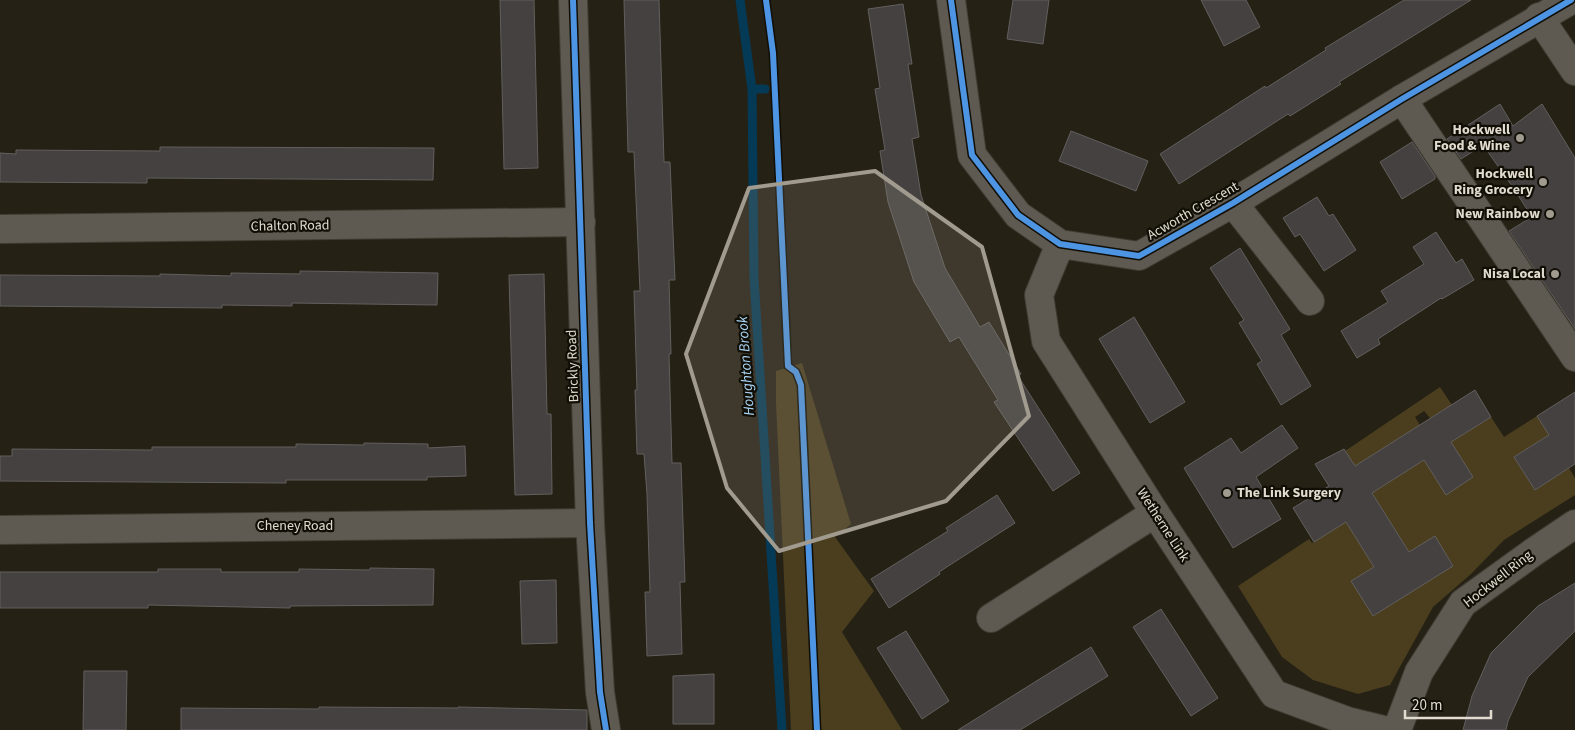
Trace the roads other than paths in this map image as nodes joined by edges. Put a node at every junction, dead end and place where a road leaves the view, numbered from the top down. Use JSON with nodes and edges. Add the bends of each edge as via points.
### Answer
{"nodes":[{"id":1,"x":573,"y":0,"type":"edge"},
{"id":2,"x":951,"y":0,"type":"edge"},
{"id":3,"x":1571,"y":0,"type":"edge"},
{"id":4,"x":1540,"y":17,"type":"junction"},
{"id":5,"x":1575,"y":72,"type":"edge"},
{"id":6,"x":1402,"y":99,"type":"junction"},
{"id":7,"x":1234,"y":203,"type":"junction"},
{"id":8,"x":581,"y":222,"type":"junction"},
{"id":9,"x":0,"y":229,"type":"edge"},
{"id":10,"x":1060,"y":244,"type":"junction"},
{"id":11,"x":1310,"y":301,"type":"dead end"},
{"id":12,"x":1575,"y":357,"type":"edge"},
{"id":13,"x":1155,"y":513,"type":"junction"},
{"id":14,"x":590,"y":523,"type":"junction"},
{"id":15,"x":1575,"y":524,"type":"edge"},
{"id":16,"x":0,"y":530,"type":"edge"},
{"id":17,"x":991,"y":618,"type":"dead end"},
{"id":18,"x":606,"y":730,"type":"edge"},
{"id":19,"x":1384,"y":730,"type":"edge"},
{"id":20,"x":1397,"y":730,"type":"edge"}],
"edges":[{"from":1,"to":8,"type":"street","name":"Brickly Road"},
{"from":2,"to":10,"type":"street","name":"Acworth Crescent","via":[[972,155],[1018,215]]},
{"from":3,"to":4,"type":"street","name":"Acworth Crescent"},
{"from":4,"to":5,"type":"street"},
{"from":4,"to":6,"type":"street","name":"Acworth Crescent"},
{"from":6,"to":7,"type":"street","name":"Acworth Crescent"},
{"from":6,"to":12,"type":"street"},
{"from":7,"to":10,"type":"street","name":"Acworth Crescent","via":[[1139,256]]},
{"from":7,"to":11,"type":"street"},
{"from":8,"to":9,"type":"street","name":"Chalton Road"},
{"from":8,"to":14,"type":"street","name":"Brickly Road"},
{"from":10,"to":13,"type":"street","name":"Wetherne Link","via":[[1039,295],[1046,341]]},
{"from":13,"to":17,"type":"street"},
{"from":13,"to":19,"type":"street","name":"Wetherne Link","via":[[1274,694],[1347,721]]},
{"from":14,"to":16,"type":"street","name":"Cheney Road"},
{"from":14,"to":18,"type":"street","name":"Brickly Road","via":[[600,692]]},
{"from":15,"to":20,"type":"street","name":"Hockwell Ring","via":[[1463,603],[1419,672]]}]}
